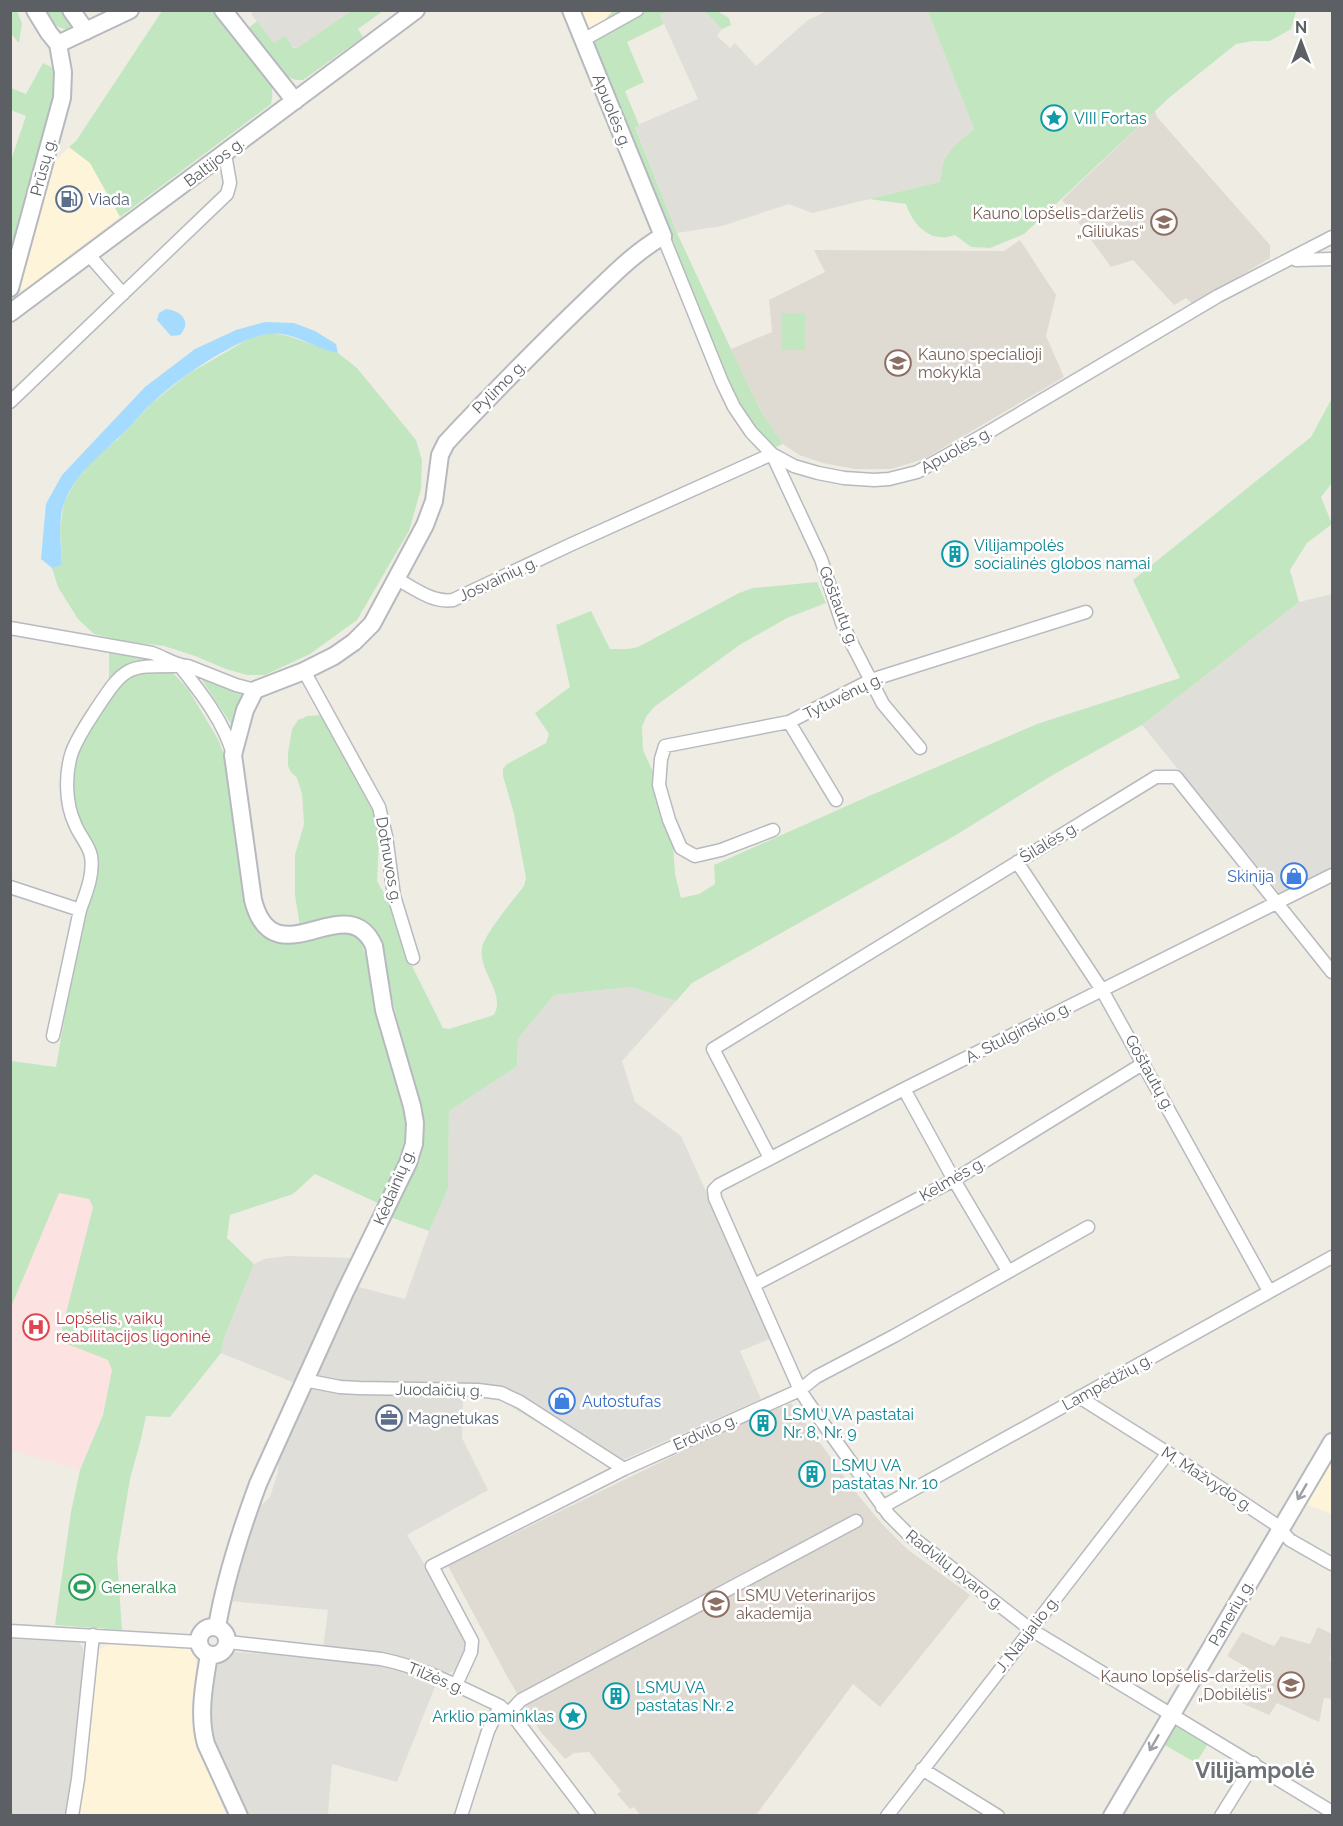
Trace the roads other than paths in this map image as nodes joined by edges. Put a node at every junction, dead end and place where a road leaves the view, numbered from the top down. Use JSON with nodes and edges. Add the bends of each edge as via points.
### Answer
{"nodes":[{"id":1,"x":35,"y":10,"type":"edge"},
{"id":2,"x":71,"y":10,"type":"edge"},
{"id":3,"x":130,"y":10,"type":"edge"},
{"id":4,"x":223,"y":10,"type":"edge"},
{"id":5,"x":416,"y":10,"type":"edge"},
{"id":6,"x":571,"y":10,"type":"edge"},
{"id":7,"x":638,"y":10,"type":"edge"},
{"id":8,"x":86,"y":31,"type":"junction"},
{"id":9,"x":583,"y":40,"type":"junction"},
{"id":10,"x":58,"y":44,"type":"junction"},
{"id":11,"x":294,"y":101,"type":"junction"},
{"id":12,"x":225,"y":154,"type":"junction"},
{"id":13,"x":663,"y":236,"type":"junction"},
{"id":14,"x":1332,"y":237,"type":"edge"},
{"id":15,"x":89,"y":255,"type":"junction"},
{"id":16,"x":1332,"y":259,"type":"edge"},
{"id":17,"x":1291,"y":260,"type":"junction"},
{"id":18,"x":10,"y":288,"type":"edge"},
{"id":19,"x":123,"y":294,"type":"junction"},
{"id":20,"x":10,"y":313,"type":"edge"},
{"id":21,"x":10,"y":402,"type":"edge"},
{"id":22,"x":772,"y":454,"type":"junction"},
{"id":23,"x":397,"y":579,"type":"junction"},
{"id":24,"x":1086,"y":612,"type":"dead end"},
{"id":25,"x":10,"y":628,"type":"edge"},
{"id":26,"x":180,"y":666,"type":"junction"},
{"id":27,"x":304,"y":671,"type":"junction"},
{"id":28,"x":871,"y":680,"type":"junction"},
{"id":29,"x":255,"y":690,"type":"junction"},
{"id":30,"x":789,"y":722,"type":"junction"},
{"id":31,"x":920,"y":748,"type":"dead end"},
{"id":32,"x":233,"y":755,"type":"junction"},
{"id":33,"x":837,"y":800,"type":"dead end"},
{"id":34,"x":773,"y":830,"type":"dead end"},
{"id":35,"x":1017,"y":862,"type":"junction"},
{"id":36,"x":1332,"y":875,"type":"edge"},
{"id":37,"x":10,"y":887,"type":"edge"},
{"id":38,"x":1278,"y":903,"type":"junction"},
{"id":39,"x":80,"y":910,"type":"junction"},
{"id":40,"x":413,"y":957,"type":"dead end"},
{"id":41,"x":1332,"y":972,"type":"edge"},
{"id":42,"x":1102,"y":990,"type":"junction"},
{"id":43,"x":53,"y":1036,"type":"dead end"},
{"id":44,"x":1144,"y":1063,"type":"junction"},
{"id":45,"x":904,"y":1089,"type":"junction"},
{"id":46,"x":770,"y":1158,"type":"junction"},
{"id":47,"x":954,"y":1180,"type":"junction"},
{"id":48,"x":715,"y":1198,"type":"joint"},
{"id":49,"x":1088,"y":1227,"type":"dead end"},
{"id":50,"x":1332,"y":1257,"type":"edge"},
{"id":51,"x":1008,"y":1271,"type":"junction"},
{"id":52,"x":754,"y":1285,"type":"junction"},
{"id":53,"x":1269,"y":1291,"type":"junction"},
{"id":54,"x":304,"y":1380,"type":"junction"},
{"id":55,"x":800,"y":1390,"type":"junction"},
{"id":56,"x":1079,"y":1397,"type":"junction"},
{"id":57,"x":1332,"y":1442,"type":"edge"},
{"id":58,"x":1168,"y":1453,"type":"junction"},
{"id":59,"x":624,"y":1468,"type":"junction"},
{"id":60,"x":882,"y":1507,"type":"junction"},
{"id":61,"x":855,"y":1521,"type":"dead end"},
{"id":62,"x":1280,"y":1530,"type":"junction"},
{"id":63,"x":1332,"y":1564,"type":"edge"},
{"id":64,"x":218,"y":1627,"type":"junction"},
{"id":65,"x":1030,"y":1629,"type":"junction"},
{"id":66,"x":10,"y":1631,"type":"edge"},
{"id":67,"x":93,"y":1635,"type":"junction"},
{"id":68,"x":228,"y":1642,"type":"junction"},
{"id":69,"x":204,"y":1648,"type":"junction"},
{"id":70,"x":456,"y":1685,"type":"junction"},
{"id":71,"x":505,"y":1710,"type":"junction"},
{"id":72,"x":1171,"y":1713,"type":"junction"},
{"id":73,"x":1254,"y":1763,"type":"junction"},
{"id":74,"x":922,"y":1769,"type":"junction"},
{"id":75,"x":1332,"y":1812,"type":"edge"},
{"id":76,"x":72,"y":1815,"type":"edge"},
{"id":77,"x":239,"y":1815,"type":"edge"},
{"id":78,"x":461,"y":1815,"type":"edge"},
{"id":79,"x":589,"y":1815,"type":"edge"},
{"id":80,"x":887,"y":1815,"type":"edge"},
{"id":81,"x":998,"y":1815,"type":"edge"},
{"id":82,"x":1112,"y":1815,"type":"edge"},
{"id":83,"x":1221,"y":1815,"type":"edge"}],
"edges":[{"from":1,"to":10,"type":"main road","name":"Prūsų g."},
{"from":2,"to":8,"type":"main road"},
{"from":3,"to":8,"type":"main road"},
{"from":4,"to":11,"type":"main road"},
{"from":5,"to":11,"type":"main road","name":"Baltijos g."},
{"from":6,"to":9,"type":"main road","name":"Apuolės g."},
{"from":7,"to":9,"type":"street"},
{"from":8,"to":10,"type":"main road"},
{"from":9,"to":13,"type":"main road","name":"Apuolės g."},
{"from":10,"to":18,"type":"main road","name":"Prūsų g.","via":[[62,98]]},
{"from":11,"to":12,"type":"main road","name":"Baltijos g."},
{"from":12,"to":15,"type":"main road","name":"Baltijos g."},
{"from":12,"to":19,"type":"street","via":[[230,183],[226,194]]},
{"from":13,"to":22,"type":"street","name":"Apuolės g.","via":[[734,407]]},
{"from":13,"to":23,"type":"main road","name":"Pylimo g.","via":[[581,305],[446,443],[430,511]]},
{"from":14,"to":17,"type":"street","name":"Apuolės g."},
{"from":15,"to":19,"type":"street"},
{"from":15,"to":20,"type":"main road","name":"Baltijos g."},
{"from":16,"to":17,"type":"street"},
{"from":17,"to":22,"type":"street","name":"Apuolės g.","via":[[1218,297],[916,472],[889,479],[844,478],[802,468]]},
{"from":19,"to":21,"type":"street"},
{"from":22,"to":23,"type":"street","name":"Josvainių g.","via":[[453,600],[432,598]]},
{"from":22,"to":28,"type":"street","name":"Goštautų g.","via":[[821,559],[842,623]]},
{"from":23,"to":27,"type":"main road","via":[[364,634]]},
{"from":24,"to":28,"type":"street","name":"Tytuvėnų g."},
{"from":25,"to":26,"type":"street","via":[[152,653]]},
{"from":26,"to":29,"type":"street"},
{"from":26,"to":32,"type":"street","via":[[219,719]]},
{"from":26,"to":39,"type":"street","via":[[144,666],[124,673],[114,682],[72,751],[68,776],[70,810],[91,855],[90,881]]},
{"from":27,"to":29,"type":"main road"},
{"from":27,"to":40,"type":"street","name":"Dotnuvos g.","via":[[379,807],[394,896]]},
{"from":28,"to":30,"type":"street","name":"Tytuvėnų g."},
{"from":28,"to":31,"type":"street","name":"Goštautų g.","via":[[883,704]]},
{"from":29,"to":32,"type":"main road","via":[[245,710]]},
{"from":30,"to":33,"type":"street"},
{"from":30,"to":34,"type":"street","name":"Tytuvėnų g.","via":[[665,746],[661,759],[659,785],[681,848],[695,856]]},
{"from":32,"to":54,"type":"main road","name":"Kėdainių g.","via":[[253,900],[260,921],[279,934],[346,924],[370,938],[384,1010],[415,1123],[408,1163]]},
{"from":35,"to":38,"type":"street","name":"Šilalės g.","via":[[1156,777],[1176,777]]},
{"from":35,"to":42,"type":"street","name":"Goštautų g."},
{"from":35,"to":46,"type":"street","name":"Šilalės g.","via":[[713,1049]]},
{"from":36,"to":38,"type":"street","name":"A. Stulginskio g."},
{"from":37,"to":39,"type":"street"},
{"from":38,"to":41,"type":"street","name":"Šilalės g."},
{"from":38,"to":42,"type":"street","name":"A. Stulginskio g."},
{"from":39,"to":43,"type":"street"},
{"from":42,"to":44,"type":"street","name":"Goštautų g."},
{"from":42,"to":45,"type":"street","name":"A. Stulginskio g."},
{"from":44,"to":47,"type":"street","name":"Kelmės g."},
{"from":44,"to":53,"type":"street","name":"Goštautų g."},
{"from":45,"to":46,"type":"street","name":"A. Stulginskio g."},
{"from":45,"to":47,"type":"street"},
{"from":46,"to":48,"type":"street","name":"A. Stulginskio g.","via":[[718,1185]]},
{"from":47,"to":51,"type":"street"},
{"from":47,"to":52,"type":"street","name":"Kelmės g."},
{"from":48,"to":52,"type":"street","name":"Radvilų Dvaro g."},
{"from":49,"to":51,"type":"street","name":"Erdvilo g."},
{"from":50,"to":53,"type":"street","name":"Lampėdžių g."},
{"from":51,"to":55,"type":"street","name":"Erdvilo g.","via":[[816,1377]]},
{"from":52,"to":55,"type":"street","name":"Radvilų Dvaro g."},
{"from":53,"to":56,"type":"street","name":"Lampėdžių g."},
{"from":54,"to":59,"type":"street","name":"Juodaičių g.","via":[[339,1387],[501,1393]]},
{"from":54,"to":64,"type":"main road","name":"Kėdainių g.","via":[[247,1513]]},
{"from":55,"to":59,"type":"street","name":"Erdvilo g."},
{"from":55,"to":60,"type":"street","name":"Radvilų Dvaro g."},
{"from":56,"to":58,"type":"street","name":"M. Mažvydo g."},
{"from":56,"to":60,"type":"street","name":"Lampėdžių g."},
{"from":57,"to":62,"type":"main road","name":"Panerių g.","one_way":true},
{"from":58,"to":62,"type":"street","name":"M. Mažvydo g."},
{"from":58,"to":65,"type":"street","name":"J. Naujalio g."},
{"from":59,"to":70,"type":"street","name":"Erdvilo g.","via":[[432,1566],[472,1641]]},
{"from":60,"to":65,"type":"street","name":"Radvilų Dvaro g.","via":[[908,1534]]},
{"from":61,"to":71,"type":"street"},
{"from":62,"to":63,"type":"street","name":"M. Mažvydo g."},
{"from":62,"to":72,"type":"main road","name":"Panerių g."},
{"from":64,"to":68,"type":"main road"},
{"from":64,"to":69,"type":"main road","via":[[202,1631]]},
{"from":65,"to":72,"type":"street","name":"Radvilų Dvaro g."},
{"from":65,"to":74,"type":"street","name":"J. Naujalio g."},
{"from":66,"to":67,"type":"street"},
{"from":67,"to":69,"type":"street"},
{"from":67,"to":76,"type":"street"},
{"from":68,"to":69,"type":"main road","via":[[219,1654]]},
{"from":68,"to":70,"type":"street","name":"Tilžės g.","via":[[381,1659]]},
{"from":69,"to":77,"type":"main road","via":[[203,1732]]},
{"from":70,"to":71,"type":"street","name":"Tilžės g."},
{"from":71,"to":78,"type":"street","via":[[488,1731]]},
{"from":71,"to":79,"type":"street","name":"Tilžės g.","via":[[517,1720]]},
{"from":72,"to":73,"type":"street","name":"Radvilų Dvaro g."},
{"from":72,"to":82,"type":"main road","name":"Panerių g.","one_way":true},
{"from":73,"to":75,"type":"street","name":"Radvilų Dvaro g."},
{"from":73,"to":83,"type":"street"},
{"from":74,"to":80,"type":"street","name":"J. Naujalio g."},
{"from":74,"to":81,"type":"street"}]}
